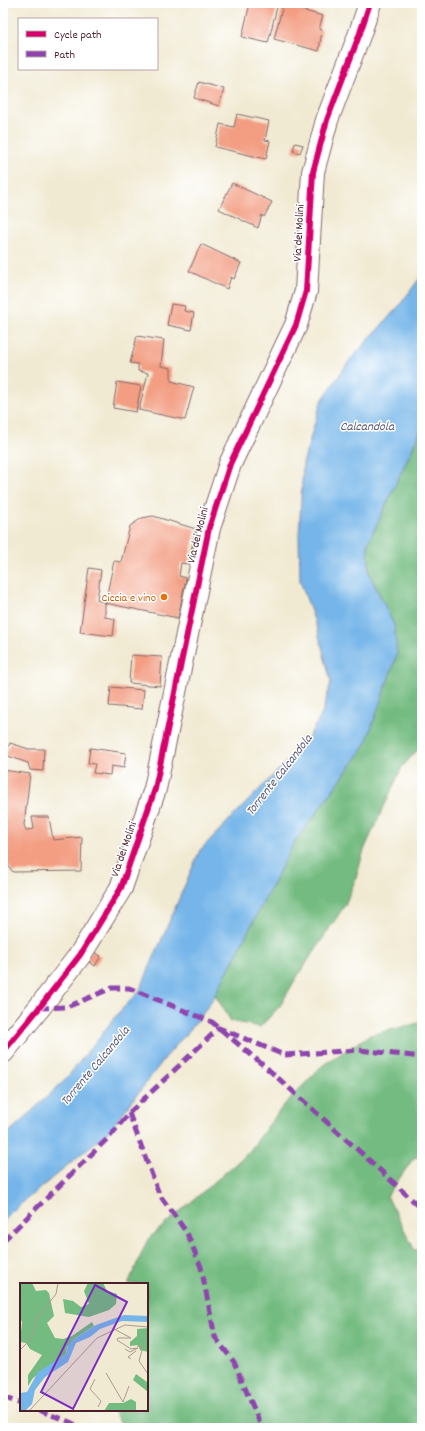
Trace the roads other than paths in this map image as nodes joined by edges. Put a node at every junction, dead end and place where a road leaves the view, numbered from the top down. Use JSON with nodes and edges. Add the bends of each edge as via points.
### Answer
{"nodes":[{"id":1,"x":370,"y":3,"type":"edge"},
{"id":2,"x":3,"y":1052,"type":"edge"}],
"edges":[{"from":1,"to":2,"type":"street","name":"Via dei Molini","via":[[327,120],[313,172],[306,291],[296,325],[230,464],[209,528],[155,789],[121,888],[80,955]]}]}
